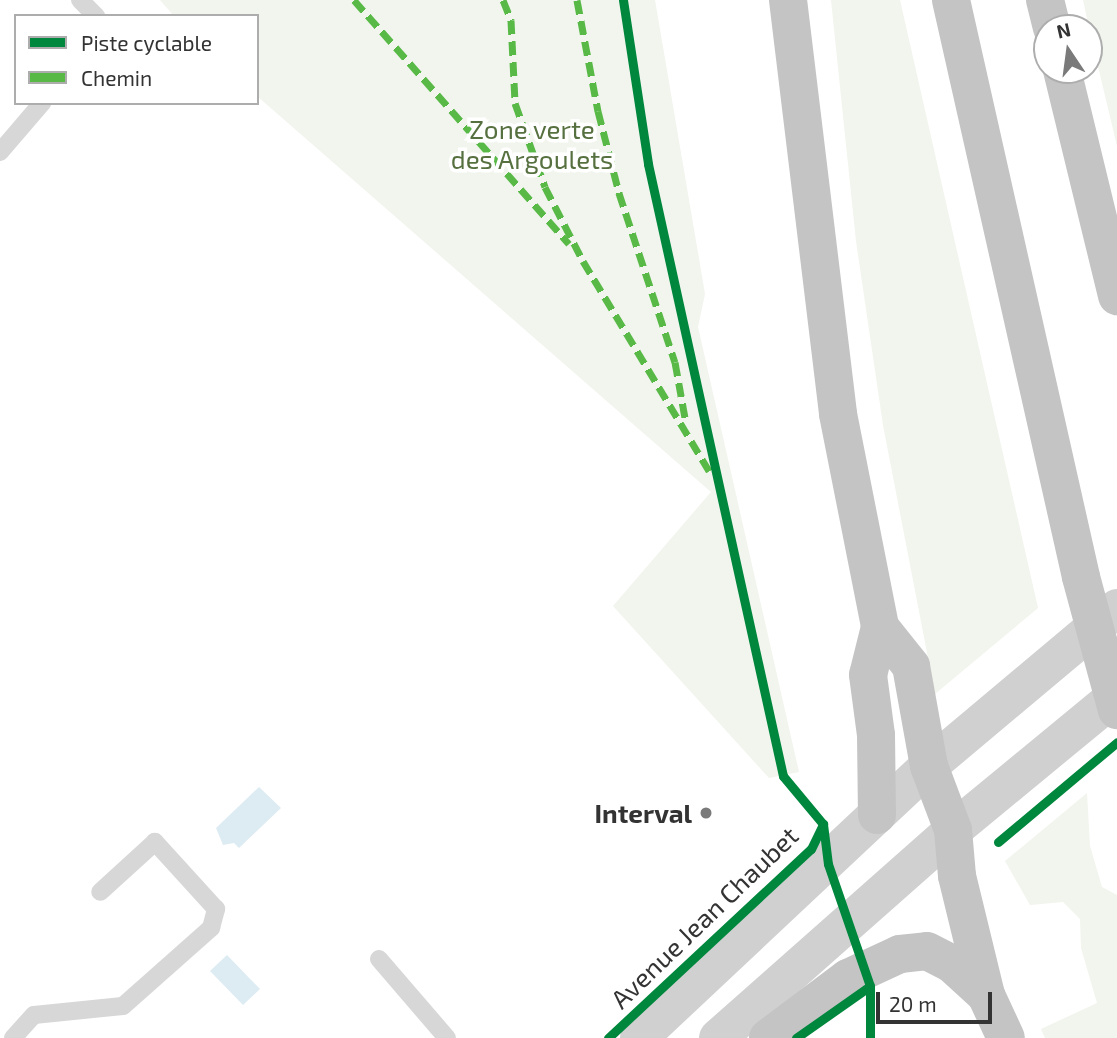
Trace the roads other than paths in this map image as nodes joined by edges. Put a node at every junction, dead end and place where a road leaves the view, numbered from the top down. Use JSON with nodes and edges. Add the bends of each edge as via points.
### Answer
{"nodes":[{"id":1,"x":80,"y":0,"type":"edge"},
{"id":2,"x":788,"y":0,"type":"edge"},
{"id":3,"x":951,"y":0,"type":"edge"},
{"id":4,"x":94,"y":14,"type":"edge"},
{"id":5,"x":1065,"y":84,"type":"edge"},
{"id":6,"x":40,"y":105,"type":"edge"},
{"id":7,"x":0,"y":152,"type":"edge"},
{"id":8,"x":1117,"y":296,"type":"edge"},
{"id":9,"x":1117,"y":608,"type":"edge"},
{"id":10,"x":880,"y":627,"type":"junction"},
{"id":11,"x":1117,"y":695,"type":"edge"},
{"id":12,"x":1117,"y":710,"type":"edge"},
{"id":13,"x":929,"y":766,"type":"junction"},
{"id":14,"x":877,"y":815,"type":"junction"},
{"id":15,"x":953,"y":830,"type":"junction"},
{"id":16,"x":100,"y":892,"type":"dead end"},
{"id":17,"x":379,"y":958,"type":"dead end"},
{"id":18,"x":986,"y":995,"type":"junction"},
{"id":19,"x":13,"y":1038,"type":"edge"},
{"id":20,"x":447,"y":1038,"type":"edge"},
{"id":21,"x":639,"y":1038,"type":"edge"},
{"id":22,"x":718,"y":1038,"type":"edge"},
{"id":23,"x":768,"y":1038,"type":"edge"},
{"id":24,"x":1006,"y":1038,"type":"edge"}],
"edges":[{"from":1,"to":4,"type":"lane"},
{"from":2,"to":10,"type":"highway","via":[[838,414]]},
{"from":3,"to":12,"type":"highway","bridge":true,"via":[[1080,577]]},
{"from":5,"to":8,"type":"highway"},
{"from":6,"to":7,"type":"lane"},
{"from":9,"to":13,"type":"main road","name":"Avenue Jean Chaubet"},
{"from":10,"to":13,"type":"highway","via":[[911,666]]},
{"from":10,"to":14,"type":"highway","via":[[867,675],[876,735]]},
{"from":11,"to":15,"type":"main road"},
{"from":13,"to":14,"type":"main road","name":"Avenue Jean Chaubet"},
{"from":13,"to":15,"type":"highway"},
{"from":14,"to":21,"type":"main road","name":"Avenue Jean Chaubet"},
{"from":15,"to":18,"type":"highway","via":[[957,876]]},
{"from":15,"to":22,"type":"main road"},
{"from":16,"to":19,"type":"lane","via":[[155,842],[216,909],[211,928],[123,1006],[34,1015]]},
{"from":17,"to":20,"type":"lane"},
{"from":18,"to":23,"type":"highway","via":[[952,964],[927,951],[900,954],[864,968]]},
{"from":18,"to":24,"type":"highway"}]}
